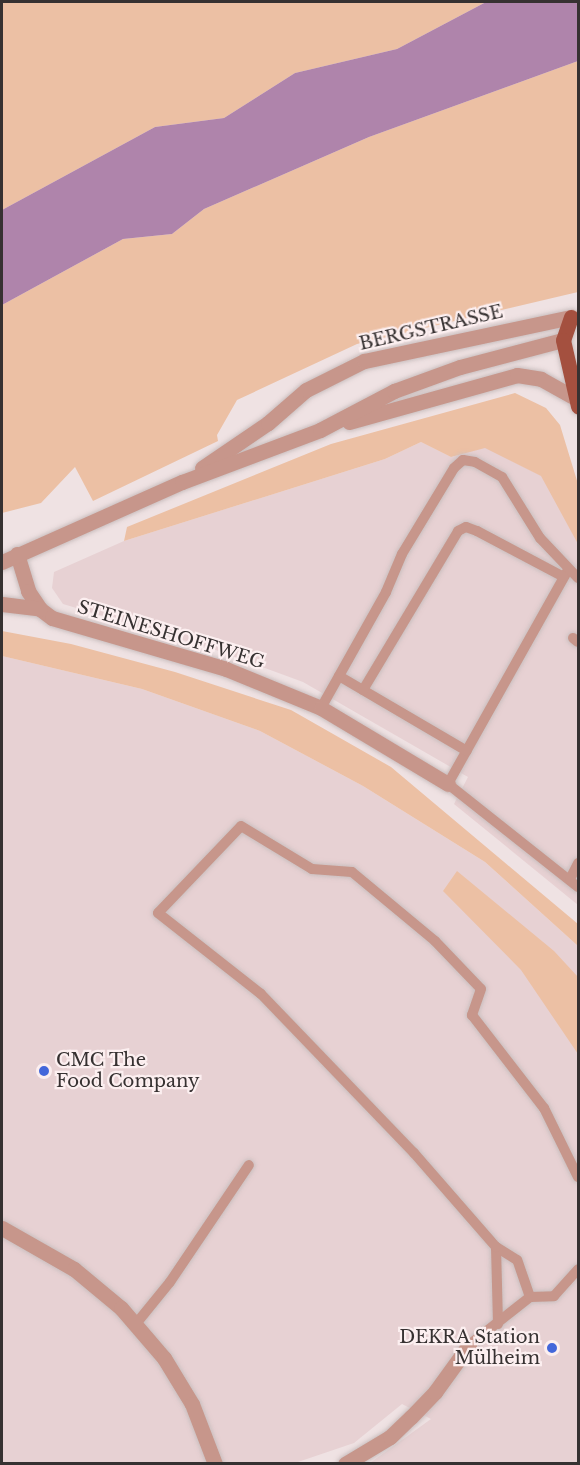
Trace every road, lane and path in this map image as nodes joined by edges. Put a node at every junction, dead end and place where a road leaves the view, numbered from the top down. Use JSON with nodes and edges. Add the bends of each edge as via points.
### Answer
{"nodes":[{"id":1,"x":576,"y":319,"type":"edge"},
{"id":2,"x":579,"y":336,"type":"edge"},
{"id":3,"x":563,"y":340,"type":"junction"},
{"id":4,"x":578,"y":403,"type":"edge"},
{"id":5,"x":320,"y":430,"type":"junction"},
{"id":6,"x":182,"y":482,"type":"junction"},
{"id":7,"x":18,"y":554,"type":"junction"},
{"id":8,"x":2,"y":562,"type":"edge"},
{"id":9,"x":566,"y":574,"type":"junction"},
{"id":10,"x":579,"y":578,"type":"edge"},
{"id":11,"x":2,"y":604,"type":"edge"},
{"id":12,"x":40,"y":609,"type":"junction"},
{"id":13,"x":339,"y":676,"type":"junction"},
{"id":14,"x":363,"y":690,"type":"junction"},
{"id":15,"x":321,"y":708,"type":"junction"},
{"id":16,"x":467,"y":751,"type":"junction"},
{"id":17,"x":448,"y":784,"type":"junction"},
{"id":18,"x":579,"y":863,"type":"edge"},
{"id":19,"x":570,"y":879,"type":"junction"},
{"id":20,"x":579,"y":887,"type":"edge"},
{"id":21,"x":249,"y":1165,"type":"dead end"},
{"id":22,"x":579,"y":1177,"type":"edge"},
{"id":23,"x":2,"y":1228,"type":"edge"},
{"id":24,"x":496,"y":1247,"type":"junction"},
{"id":25,"x":579,"y":1269,"type":"edge"},
{"id":26,"x":530,"y":1297,"type":"junction"},
{"id":27,"x":498,"y":1324,"type":"junction"},
{"id":28,"x":135,"y":1325,"type":"junction"},
{"id":29,"x":469,"y":1345,"type":"joint"},
{"id":30,"x":215,"y":1464,"type":"edge"},
{"id":31,"x":345,"y":1464,"type":"edge"}],
"edges":[{"from":1,"to":3,"type":"main road"},
{"from":1,"to":6,"type":"street","name":"BERGSTRASSE","via":[[364,361],[306,390],[268,423]]},
{"from":2,"to":3,"type":"main road","name":"BERGSTRASSE"},
{"from":3,"to":4,"type":"main road"},
{"from":3,"to":5,"type":"street","name":"BERGSTRASSE","via":[[460,367],[394,391]]},
{"from":4,"to":5,"type":"street","via":[[541,379],[517,375]]},
{"from":5,"to":6,"type":"street","name":"BERGSTRASSE"},
{"from":6,"to":7,"type":"street","name":"BERGSTRASSE"},
{"from":7,"to":8,"type":"street","name":"BERGSTRASSE"},
{"from":7,"to":12,"type":"street","via":[[28,591]]},
{"from":9,"to":10,"type":"lane"},
{"from":9,"to":13,"type":"lane","via":[[502,477],[463,460],[454,468],[402,554],[386,592]]},
{"from":9,"to":14,"type":"lane","via":[[477,531],[466,527],[458,531]]},
{"from":9,"to":16,"type":"lane"},
{"from":11,"to":12,"type":"street","name":"STEINESHOFFWEG"},
{"from":12,"to":15,"type":"street","name":"STEINESHOFFWEG","via":[[52,618],[226,669]]},
{"from":13,"to":14,"type":"lane"},
{"from":13,"to":15,"type":"lane"},
{"from":14,"to":16,"type":"lane"},
{"from":15,"to":17,"type":"street","name":"STEINESHOFFWEG"},
{"from":16,"to":17,"type":"lane"},
{"from":17,"to":19,"type":"lane"},
{"from":18,"to":19,"type":"lane"},
{"from":19,"to":20,"type":"lane"},
{"from":21,"to":28,"type":"lane","via":[[170,1282]]},
{"from":22,"to":24,"type":"lane","via":[[544,1108],[472,1015],[481,989],[442,949],[352,872],[312,868],[241,826],[158,913],[261,994],[414,1153]]},
{"from":23,"to":28,"type":"street","via":[[75,1269]]},
{"from":24,"to":26,"type":"lane","via":[[517,1260]]},
{"from":24,"to":27,"type":"lane"},
{"from":25,"to":26,"type":"lane","via":[[554,1296]]},
{"from":26,"to":27,"type":"lane"},
{"from":27,"to":29,"type":"lane"},
{"from":28,"to":30,"type":"street","via":[[164,1358],[192,1404]]},
{"from":29,"to":31,"type":"street","via":[[435,1392],[411,1417],[390,1437]]}]}
